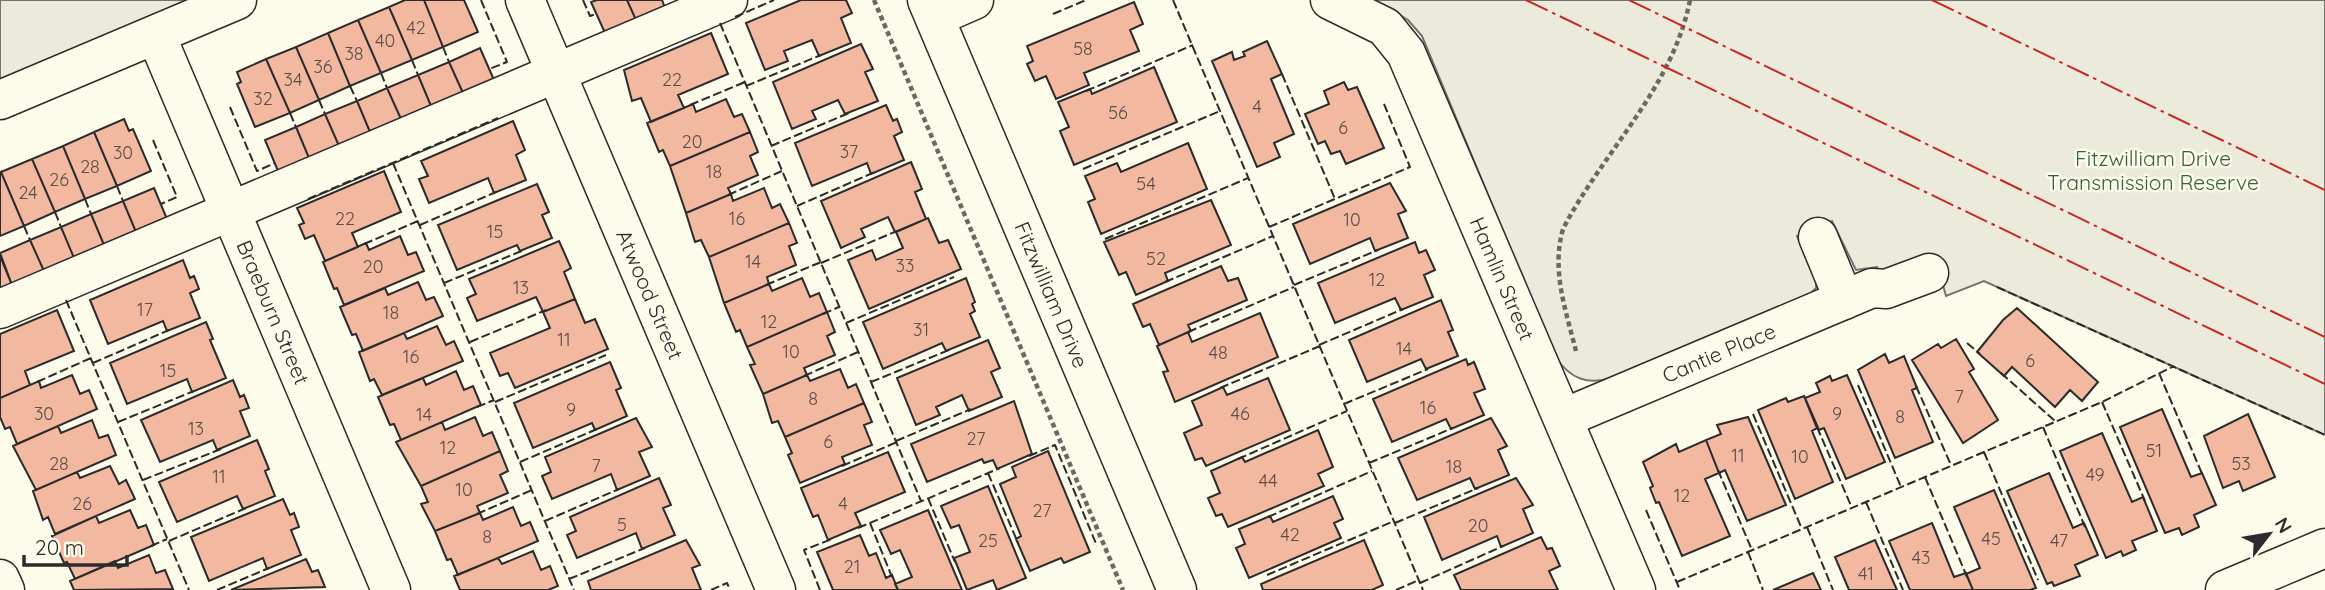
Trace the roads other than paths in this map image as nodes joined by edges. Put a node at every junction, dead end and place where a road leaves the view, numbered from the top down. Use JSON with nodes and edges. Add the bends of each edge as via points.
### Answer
{"nodes":[{"id":1,"x":237,"y":0,"type":"edge"},
{"id":2,"x":525,"y":0,"type":"edge"},
{"id":3,"x":728,"y":0,"type":"edge"},
{"id":4,"x":974,"y":0,"type":"edge"},
{"id":5,"x":1330,"y":0,"type":"edge"},
{"id":6,"x":931,"y":8,"type":"edge"},
{"id":7,"x":156,"y":35,"type":"junction"},
{"id":8,"x":556,"y":72,"type":"junction"},
{"id":9,"x":0,"y":100,"type":"edge"},
{"id":10,"x":230,"y":212,"type":"junction"},
{"id":11,"x":1818,"y":237,"type":"dead end"},
{"id":12,"x":1929,"y":273,"type":"dead end"},
{"id":13,"x":1858,"y":294,"type":"junction"},
{"id":14,"x":0,"y":309,"type":"edge"},
{"id":15,"x":1580,"y":412,"type":"junction"},
{"id":16,"x":2325,"y":548,"type":"edge"},
{"id":17,"x":0,"y":579,"type":"edge"},
{"id":18,"x":1164,"y":586,"type":"edge"},
{"id":19,"x":5,"y":590,"type":"edge"},
{"id":20,"x":391,"y":590,"type":"edge"},
{"id":21,"x":776,"y":590,"type":"edge"},
{"id":22,"x":1636,"y":590,"type":"edge"},
{"id":23,"x":2225,"y":590,"type":"edge"}],
"edges":[{"from":1,"to":7,"type":"street"},
{"from":2,"to":8,"type":"street","name":"Atwood Street"},
{"from":3,"to":8,"type":"street"},
{"from":4,"to":6,"type":"street"},
{"from":5,"to":15,"type":"street","name":"Hamlin Street","via":[[1384,27],[1401,43]]},
{"from":6,"to":18,"type":"street","name":"Fitzwilliam Drive"},
{"from":7,"to":9,"type":"street"},
{"from":7,"to":10,"type":"street","name":"Braeburn Street"},
{"from":8,"to":10,"type":"street"},
{"from":8,"to":21,"type":"street","name":"Atwood Street"},
{"from":10,"to":14,"type":"street"},
{"from":10,"to":20,"type":"street","name":"Braeburn Street"},
{"from":11,"to":13,"type":"street"},
{"from":12,"to":13,"type":"street","name":"Cantie Place"},
{"from":13,"to":15,"type":"street","name":"Cantie Place"},
{"from":15,"to":22,"type":"street","name":"Hamlin Street"},
{"from":16,"to":23,"type":"street"},
{"from":17,"to":19,"type":"street"}]}
